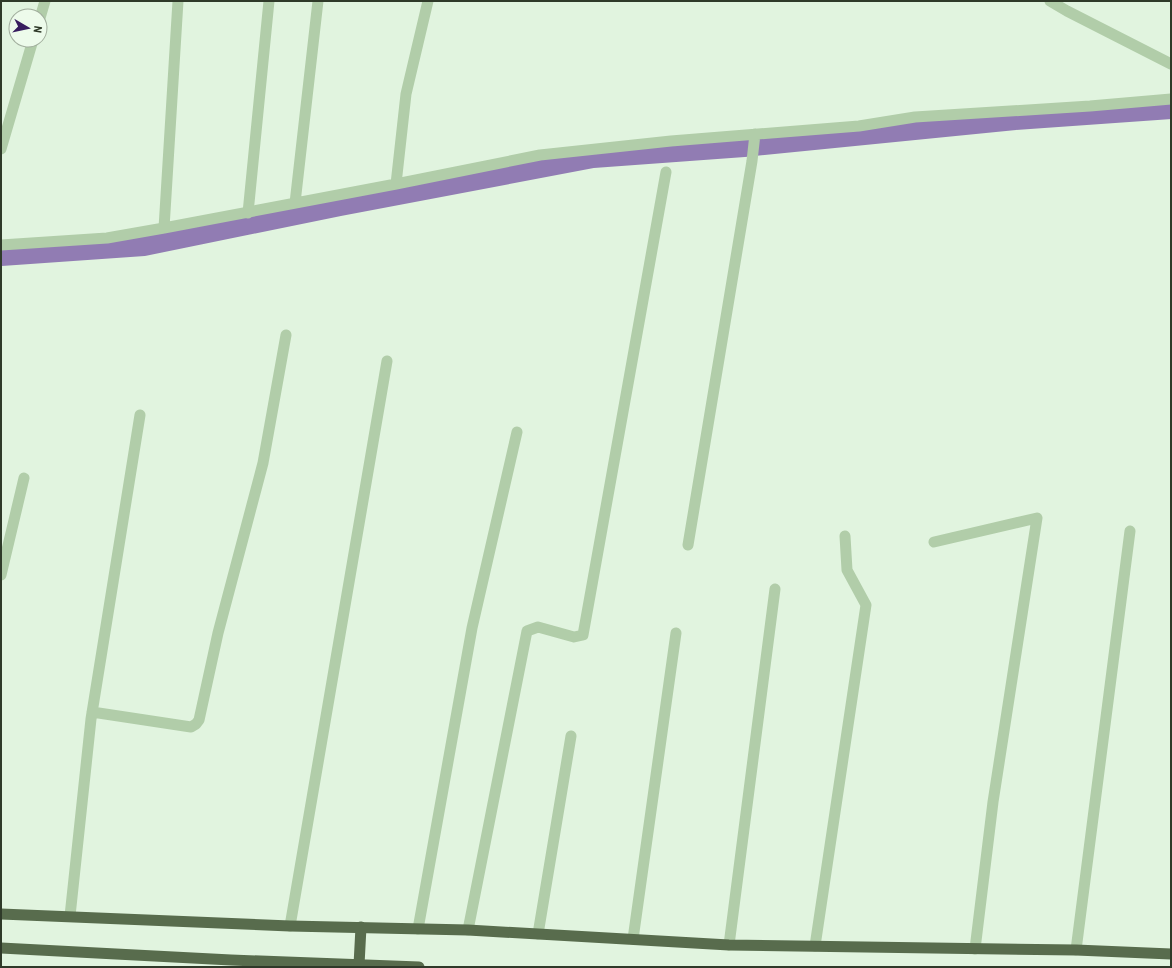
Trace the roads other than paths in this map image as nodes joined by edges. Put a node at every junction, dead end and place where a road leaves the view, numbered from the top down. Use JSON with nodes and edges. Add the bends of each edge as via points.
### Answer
{"nodes":[{"id":1,"x":178,"y":1,"type":"edge"},
{"id":2,"x":269,"y":1,"type":"edge"},
{"id":3,"x":318,"y":1,"type":"edge"},
{"id":4,"x":428,"y":1,"type":"edge"},
{"id":5,"x":1050,"y":1,"type":"edge"},
{"id":6,"x":32,"y":48,"type":"edge"},
{"id":7,"x":1171,"y":64,"type":"edge"},
{"id":8,"x":1171,"y":99,"type":"edge"},
{"id":9,"x":755,"y":137,"type":"junction"},
{"id":10,"x":1,"y":149,"type":"edge"},
{"id":11,"x":666,"y":172,"type":"dead end"},
{"id":12,"x":396,"y":184,"type":"junction"},
{"id":13,"x":295,"y":203,"type":"junction"},
{"id":14,"x":248,"y":213,"type":"junction"},
{"id":15,"x":164,"y":228,"type":"junction"},
{"id":16,"x":1,"y":245,"type":"edge"},
{"id":17,"x":286,"y":335,"type":"dead end"},
{"id":18,"x":387,"y":361,"type":"dead end"},
{"id":19,"x":140,"y":415,"type":"dead end"},
{"id":20,"x":517,"y":432,"type":"dead end"},
{"id":21,"x":24,"y":478,"type":"dead end"},
{"id":22,"x":1130,"y":531,"type":"dead end"},
{"id":23,"x":845,"y":536,"type":"dead end"},
{"id":24,"x":934,"y":542,"type":"dead end"},
{"id":25,"x":688,"y":545,"type":"dead end"},
{"id":26,"x":1,"y":575,"type":"edge"},
{"id":27,"x":775,"y":589,"type":"dead end"},
{"id":28,"x":676,"y":633,"type":"dead end"},
{"id":29,"x":92,"y":712,"type":"junction"},
{"id":30,"x":571,"y":736,"type":"dead end"},
{"id":31,"x":1,"y":914,"type":"edge"},
{"id":32,"x":70,"y":916,"type":"junction"},
{"id":33,"x":290,"y":926,"type":"junction"},
{"id":34,"x":361,"y":927,"type":"junction"},
{"id":35,"x":418,"y":928,"type":"junction"},
{"id":36,"x":468,"y":930,"type":"junction"},
{"id":37,"x":538,"y":934,"type":"junction"},
{"id":38,"x":633,"y":939,"type":"junction"},
{"id":39,"x":729,"y":945,"type":"junction"},
{"id":40,"x":815,"y":946,"type":"junction"},
{"id":41,"x":1,"y":948,"type":"edge"},
{"id":42,"x":975,"y":948,"type":"junction"},
{"id":43,"x":1076,"y":950,"type":"junction"},
{"id":44,"x":1171,"y":954,"type":"edge"},
{"id":45,"x":359,"y":965,"type":"junction"},
{"id":46,"x":419,"y":967,"type":"edge"}],
"edges":[{"from":1,"to":15,"type":"street"},
{"from":2,"to":14,"type":"street"},
{"from":3,"to":13,"type":"street"},
{"from":4,"to":12,"type":"street","via":[[406,94]]},
{"from":5,"to":7,"type":"street"},
{"from":6,"to":10,"type":"street"},
{"from":8,"to":9,"type":"street","via":[[915,116],[859,126]]},
{"from":9,"to":12,"type":"street","via":[[671,141],[540,155]]},
{"from":9,"to":25,"type":"street"},
{"from":11,"to":36,"type":"street","via":[[583,635],[574,638],[538,627],[527,631]]},
{"from":12,"to":13,"type":"street"},
{"from":13,"to":14,"type":"street"},
{"from":14,"to":15,"type":"street"},
{"from":15,"to":16,"type":"street","via":[[107,238]]},
{"from":17,"to":29,"type":"street","via":[[263,463],[218,633],[199,720],[192,727]]},
{"from":18,"to":33,"type":"street"},
{"from":19,"to":29,"type":"street"},
{"from":20,"to":35,"type":"street","via":[[472,628]]},
{"from":21,"to":26,"type":"street"},
{"from":22,"to":43,"type":"street"},
{"from":23,"to":40,"type":"street","via":[[846,570],[866,605]]},
{"from":24,"to":42,"type":"street","via":[[1037,518],[992,802]]},
{"from":27,"to":39,"type":"street"},
{"from":28,"to":38,"type":"street"},
{"from":29,"to":32,"type":"street"},
{"from":30,"to":37,"type":"street"},
{"from":31,"to":32,"type":"highway"},
{"from":32,"to":33,"type":"highway"},
{"from":33,"to":34,"type":"highway"},
{"from":34,"to":35,"type":"highway"},
{"from":34,"to":45,"type":"highway"},
{"from":35,"to":36,"type":"highway"},
{"from":36,"to":37,"type":"highway"},
{"from":37,"to":38,"type":"highway"},
{"from":38,"to":39,"type":"highway"},
{"from":39,"to":40,"type":"highway"},
{"from":40,"to":42,"type":"highway"},
{"from":41,"to":45,"type":"highway"},
{"from":42,"to":43,"type":"highway"},
{"from":43,"to":44,"type":"highway"},
{"from":45,"to":46,"type":"highway"}]}
